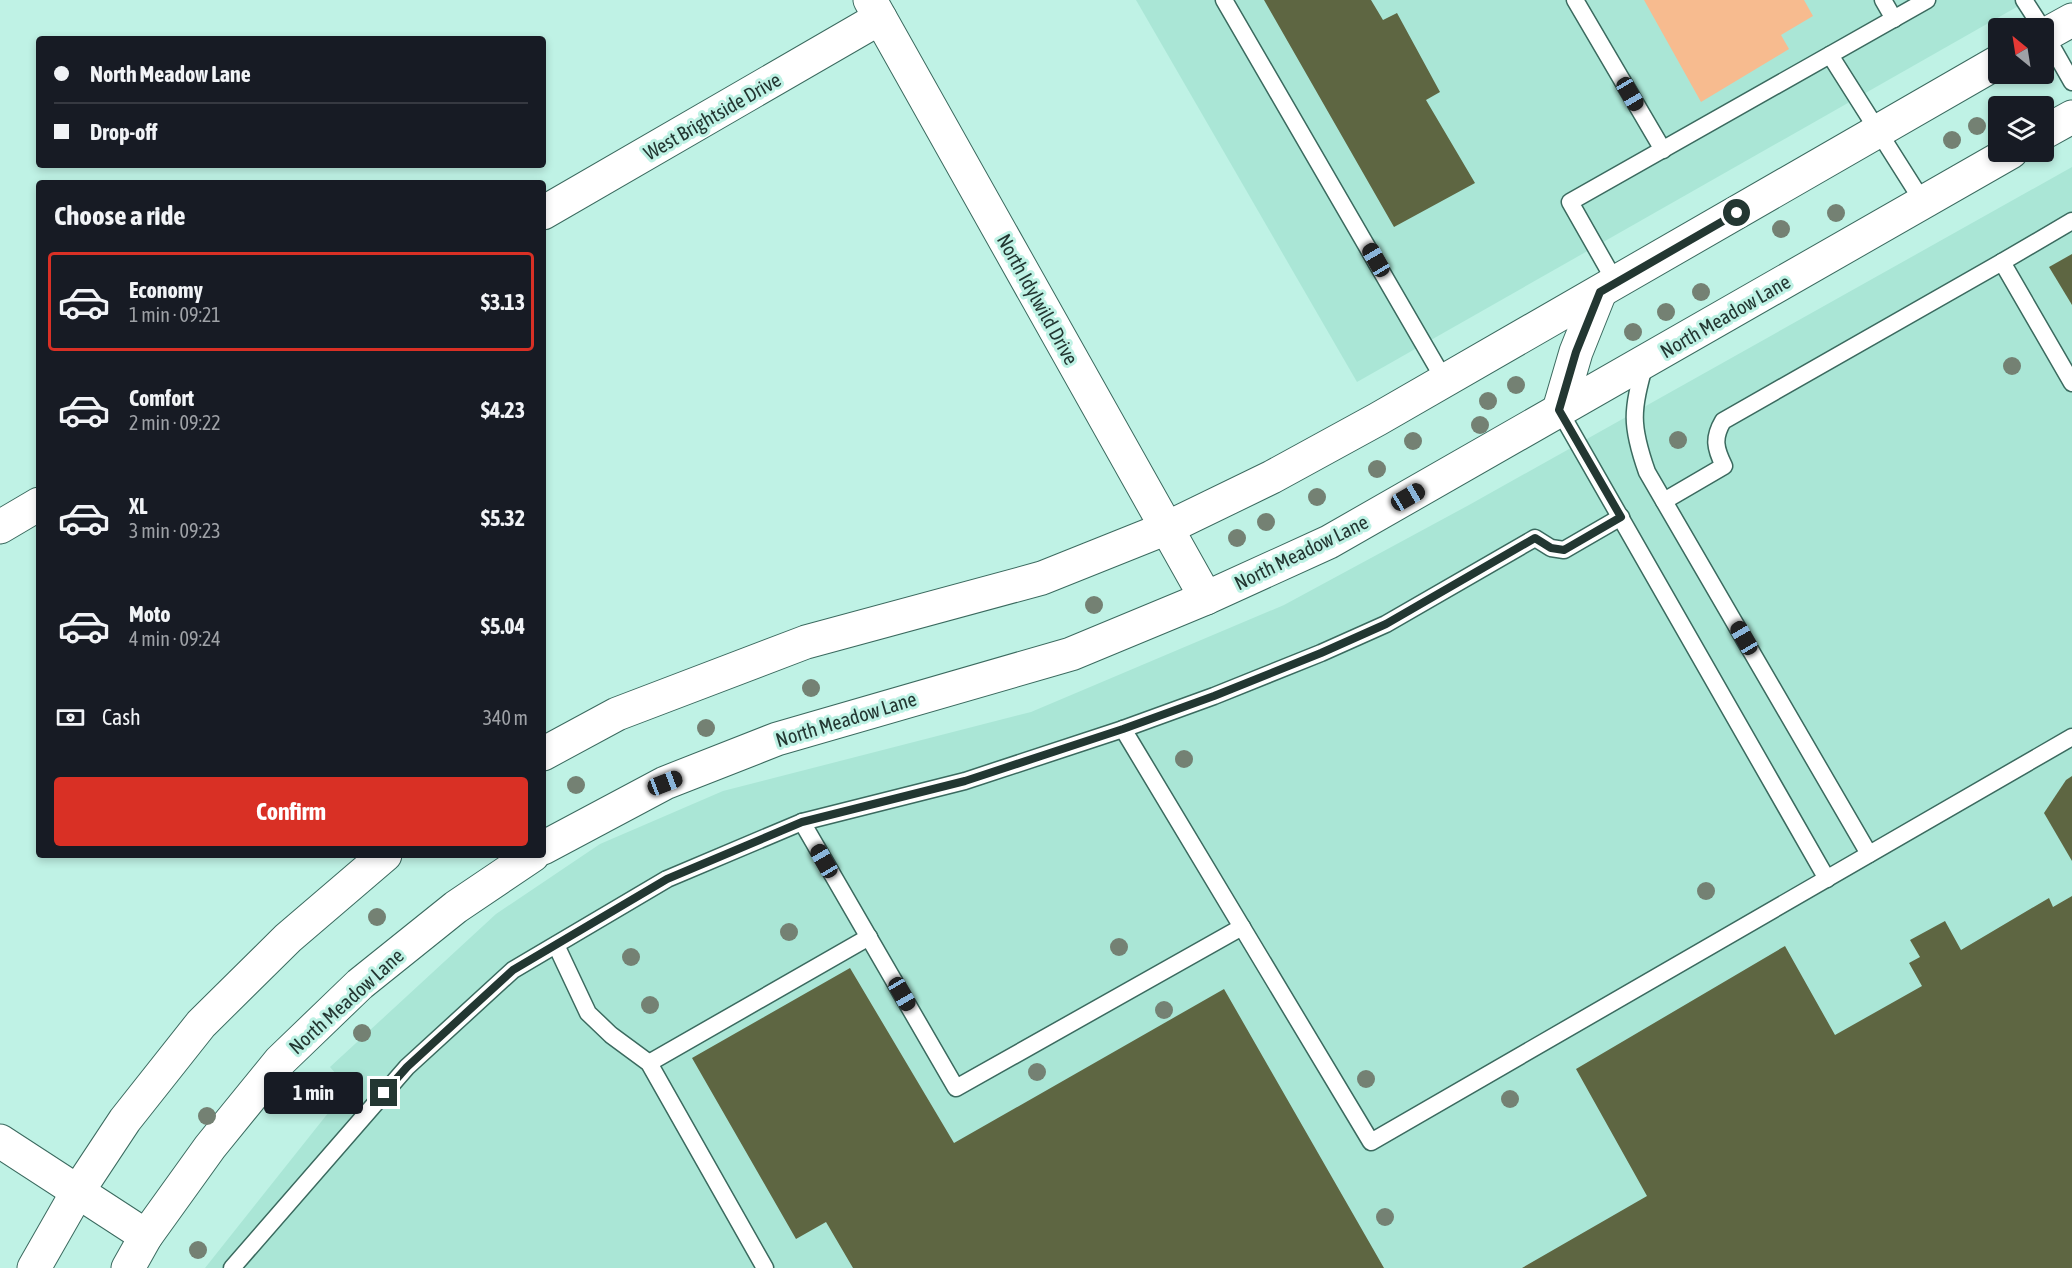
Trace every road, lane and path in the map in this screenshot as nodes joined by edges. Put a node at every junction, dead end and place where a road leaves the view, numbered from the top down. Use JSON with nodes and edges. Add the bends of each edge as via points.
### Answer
{"nodes":[{"id":1,"x":1224,"y":0,"type":"edge"},
{"id":2,"x":1575,"y":0,"type":"edge"},
{"id":3,"x":1883,"y":0,"type":"edge"},
{"id":4,"x":1927,"y":0,"type":"edge"},
{"id":5,"x":2024,"y":0,"type":"edge"},
{"id":6,"x":875,"y":9,"type":"edge"},
{"id":7,"x":2039,"y":18,"type":"edge"},
{"id":8,"x":1894,"y":19,"type":"junction"},
{"id":9,"x":2054,"y":41,"type":"edge"},
{"id":10,"x":1830,"y":55,"type":"junction"},
{"id":11,"x":1988,"y":68,"type":"edge"},
{"id":12,"x":2072,"y":82,"type":"edge"},
{"id":13,"x":2072,"y":117,"type":"edge"},
{"id":14,"x":2054,"y":127,"type":"edge"},
{"id":15,"x":1878,"y":131,"type":"junction"},
{"id":16,"x":1663,"y":150,"type":"junction"},
{"id":17,"x":1993,"y":162,"type":"edge"},
{"id":18,"x":1923,"y":202,"type":"junction"},
{"id":19,"x":546,"y":211,"type":"edge"},
{"id":20,"x":2072,"y":221,"type":"edge"},
{"id":21,"x":2002,"y":262,"type":"junction"},
{"id":22,"x":1608,"y":287,"type":"junction"},
{"id":23,"x":1646,"y":361,"type":"junction"},
{"id":24,"x":1445,"y":381,"type":"junction"},
{"id":25,"x":2072,"y":382,"type":"edge"},
{"id":26,"x":1559,"y":410,"type":"junction"},
{"id":27,"x":1664,"y":501,"type":"junction"},
{"id":28,"x":36,"y":506,"type":"edge"},
{"id":29,"x":1621,"y":517,"type":"junction"},
{"id":30,"x":0,"y":526,"type":"edge"},
{"id":31,"x":1167,"y":528,"type":"junction"},
{"id":32,"x":1206,"y":598,"type":"junction"},
{"id":33,"x":1123,"y":729,"type":"junction"},
{"id":34,"x":2072,"y":737,"type":"edge"},
{"id":35,"x":546,"y":751,"type":"edge"},
{"id":36,"x":802,"y":822,"type":"junction"},
{"id":37,"x":546,"y":846,"type":"edge"},
{"id":38,"x":1869,"y":854,"type":"junction"},
{"id":39,"x":381,"y":858,"type":"edge"},
{"id":40,"x":529,"y":858,"type":"edge"},
{"id":41,"x":1827,"y":879,"type":"junction"},
{"id":42,"x":1242,"y":927,"type":"junction"},
{"id":43,"x":869,"y":937,"type":"junction"},
{"id":44,"x":556,"y":945,"type":"junction"},
{"id":45,"x":649,"y":1063,"type":"junction"},
{"id":46,"x":0,"y":1141,"type":"edge"},
{"id":47,"x":78,"y":1191,"type":"junction"},
{"id":48,"x":146,"y":1236,"type":"junction"},
{"id":49,"x":34,"y":1268,"type":"edge"},
{"id":50,"x":128,"y":1268,"type":"edge"},
{"id":51,"x":232,"y":1268,"type":"edge"},
{"id":52,"x":765,"y":1268,"type":"edge"}],
"edges":[{"from":1,"to":24,"type":"lane"},
{"from":2,"to":16,"type":"lane"},
{"from":3,"to":8,"type":"lane"},
{"from":4,"to":8,"type":"lane"},
{"from":5,"to":7,"type":"lane"},
{"from":6,"to":19,"type":"street","name":"West Brightside Drive"},
{"from":6,"to":31,"type":"street","name":"North Idylwild Drive"},
{"from":8,"to":10,"type":"lane"},
{"from":9,"to":12,"type":"lane"},
{"from":10,"to":15,"type":"lane"},
{"from":10,"to":16,"type":"lane"},
{"from":11,"to":15,"type":"street"},
{"from":13,"to":14,"type":"street"},
{"from":15,"to":18,"type":"lane"},
{"from":15,"to":22,"type":"street"},
{"from":16,"to":22,"type":"lane","via":[[1570,202]]},
{"from":17,"to":18,"type":"street","name":"North Meadow Lane"},
{"from":18,"to":23,"type":"street","name":"North Meadow Lane"},
{"from":20,"to":21,"type":"lane"},
{"from":21,"to":25,"type":"lane"},
{"from":21,"to":27,"type":"lane","via":[[1723,421],[1716,434],[1715,449],[1724,466]]},
{"from":22,"to":24,"type":"street"},
{"from":22,"to":26,"type":"street","via":[[1576,352]]},
{"from":23,"to":26,"type":"street","name":"North Meadow Lane"},
{"from":23,"to":27,"type":"lane","via":[[1634,405],[1635,439],[1647,472]]},
{"from":24,"to":31,"type":"street","via":[[1272,477]]},
{"from":26,"to":29,"type":"lane"},
{"from":26,"to":32,"type":"street","name":"North Meadow Lane","via":[[1329,542]]},
{"from":27,"to":38,"type":"lane"},
{"from":28,"to":30,"type":"street"},
{"from":29,"to":33,"type":"lane","via":[[1564,550],[1551,548],[1535,538],[1386,624]]},
{"from":29,"to":41,"type":"lane"},
{"from":31,"to":32,"type":"street","name":"North Idylwild Drive"},
{"from":31,"to":35,"type":"street","via":[[1042,578],[806,642],[617,714]]},
{"from":32,"to":37,"type":"street","name":"North Meadow Lane","via":[[1071,654],[777,739],[665,783]]},
{"from":33,"to":36,"type":"lane","via":[[965,781]]},
{"from":33,"to":42,"type":"lane"},
{"from":34,"to":38,"type":"lane"},
{"from":36,"to":43,"type":"lane"},
{"from":36,"to":44,"type":"lane","via":[[667,879]]},
{"from":38,"to":41,"type":"lane"},
{"from":39,"to":47,"type":"street","via":[[288,938],[201,1024],[125,1120]]},
{"from":40,"to":48,"type":"street","name":"North Meadow Lane","via":[[456,907],[360,984],[280,1061],[210,1147]]},
{"from":41,"to":42,"type":"lane","via":[[1371,1142]]},
{"from":42,"to":43,"type":"lane","via":[[956,1088]]},
{"from":43,"to":45,"type":"lane"},
{"from":44,"to":45,"type":"lane","via":[[588,1013]]},
{"from":44,"to":51,"type":"lane","via":[[513,970],[407,1067]]},
{"from":45,"to":52,"type":"lane"},
{"from":46,"to":47,"type":"street"},
{"from":47,"to":48,"type":"street"},
{"from":47,"to":49,"type":"street"},
{"from":48,"to":50,"type":"street","name":"North Meadow Lane"}]}
